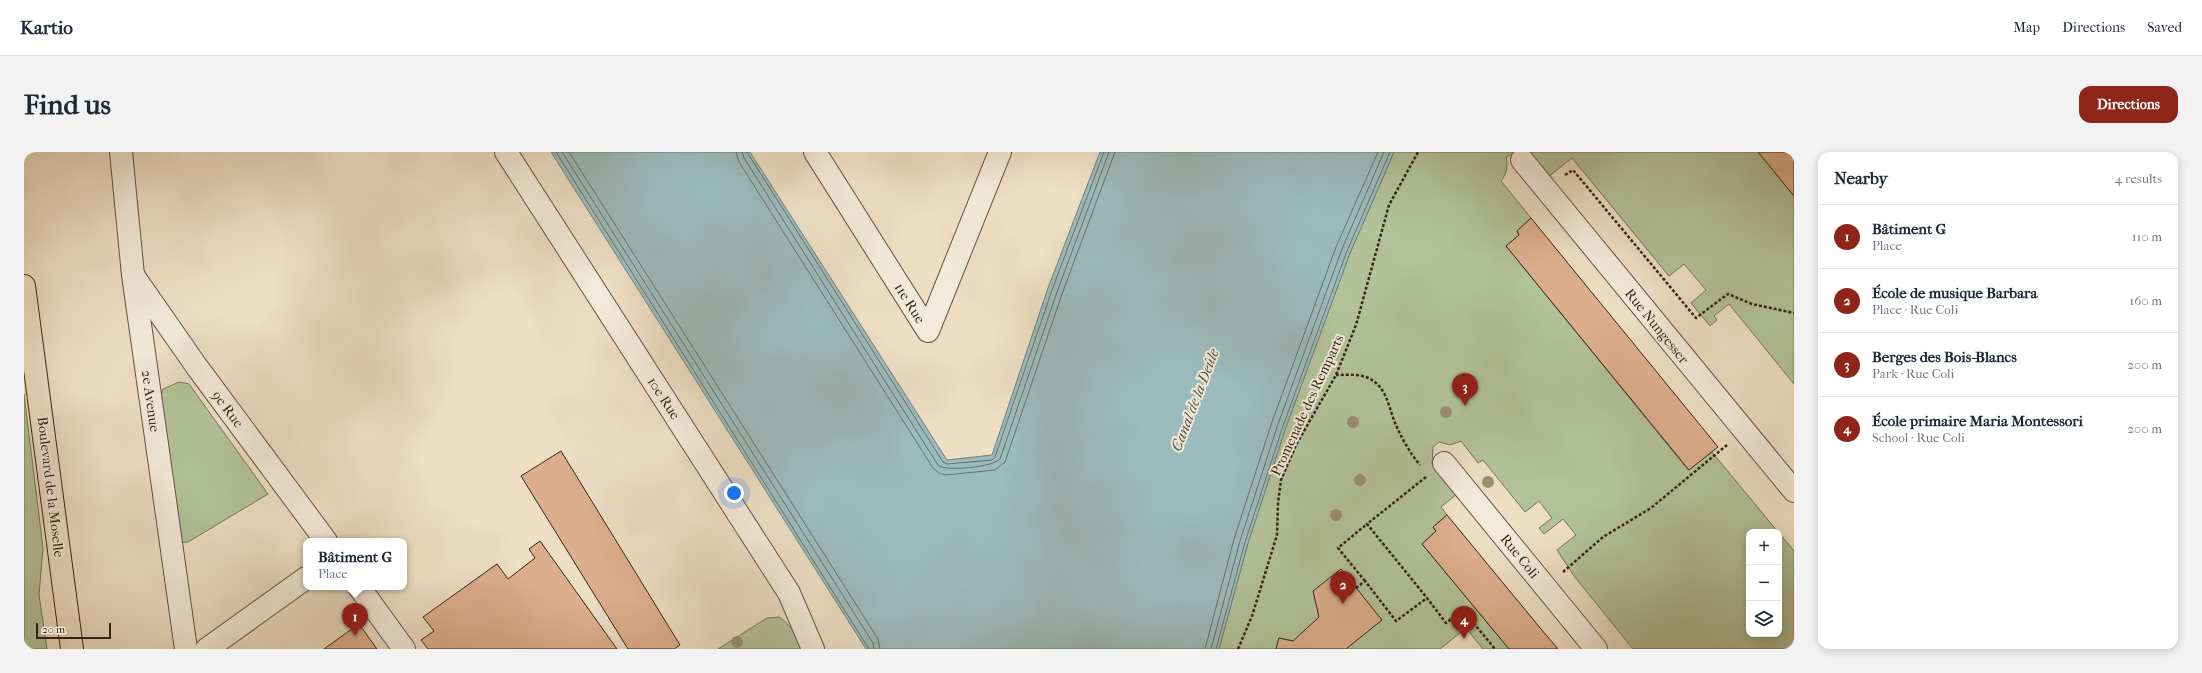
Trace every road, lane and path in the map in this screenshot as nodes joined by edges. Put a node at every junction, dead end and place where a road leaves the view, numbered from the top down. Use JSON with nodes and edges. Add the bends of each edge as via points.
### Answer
{"nodes":[{"id":1,"x":120,"y":152,"type":"edge"},
{"id":2,"x":506,"y":152,"type":"edge"},
{"id":3,"x":815,"y":152,"type":"edge"},
{"id":4,"x":1000,"y":152,"type":"edge"},
{"id":5,"x":1418,"y":152,"type":"edge"},
{"id":6,"x":1522,"y":160,"type":"dead end"},
{"id":7,"x":1563,"y":177,"type":"dead end"},
{"id":8,"x":133,"y":275,"type":"junction"},
{"id":9,"x":25,"y":294,"type":"edge"},
{"id":10,"x":1794,"y":313,"type":"edge"},
{"id":11,"x":1336,"y":375,"type":"junction"},
{"id":12,"x":1744,"y":431,"type":"junction"},
{"id":13,"x":1444,"y":463,"type":"dead end"},
{"id":14,"x":1794,"y":491,"type":"edge"},
{"id":15,"x":1367,"y":524,"type":"junction"},
{"id":16,"x":324,"y":538,"type":"edge"},
{"id":17,"x":303,"y":580,"type":"edge"},
{"id":18,"x":1365,"y":581,"type":"junction"},
{"id":19,"x":1545,"y":587,"type":"junction"},
{"id":20,"x":1356,"y":588,"type":"dead end"},
{"id":21,"x":362,"y":590,"type":"edge"},
{"id":22,"x":1426,"y":598,"type":"junction"},
{"id":23,"x":72,"y":649,"type":"edge"},
{"id":24,"x":186,"y":649,"type":"edge"},
{"id":25,"x":208,"y":649,"type":"edge"},
{"id":26,"x":404,"y":649,"type":"edge"},
{"id":27,"x":813,"y":649,"type":"edge"},
{"id":28,"x":1238,"y":649,"type":"edge"},
{"id":29,"x":1495,"y":649,"type":"edge"},
{"id":30,"x":1596,"y":649,"type":"edge"}],
"edges":[{"from":1,"to":8,"type":"street","name":"2e Avenue"},
{"from":2,"to":27,"type":"street","name":"10e Rue","via":[[789,594]]},
{"from":3,"to":4,"type":"street","name":"11e Rue","via":[[928,331]]},
{"from":5,"to":11,"type":"path","name":"Promenade des Remparts","via":[[1389,205],[1356,325]]},
{"from":6,"to":12,"type":"street","name":"Rue Nungesser"},
{"from":7,"to":10,"type":"path","via":[[1573,170],[1696,318],[1728,294],[1752,304]]},
{"from":8,"to":16,"type":"street","name":"9e Rue","via":[[197,368]]},
{"from":8,"to":24,"type":"street","name":"2e Avenue"},
{"from":9,"to":23,"type":"main road","name":"Boulevard de la Moselle"},
{"from":11,"to":15,"type":"path","via":[[1360,375],[1372,380],[1379,387],[1406,444],[1428,475]]},
{"from":11,"to":28,"type":"path","name":"Promenade des Remparts","via":[[1296,445],[1281,480],[1277,535],[1252,616]]},
{"from":12,"to":14,"type":"street","name":"Rue Nungesser"},
{"from":12,"to":19,"type":"path","via":[[1650,508],[1603,537]]},
{"from":13,"to":19,"type":"street","name":"Rue Coli"},
{"from":15,"to":18,"type":"path","via":[[1338,548]]},
{"from":15,"to":22,"type":"path"},
{"from":17,"to":25,"type":"street"},
{"from":18,"to":20,"type":"path"},
{"from":18,"to":22,"type":"path","via":[[1396,621]]},
{"from":19,"to":30,"type":"street","name":"Rue Coli"},
{"from":21,"to":26,"type":"street"},
{"from":22,"to":29,"type":"path","via":[[1446,623],[1463,610]]}]}
